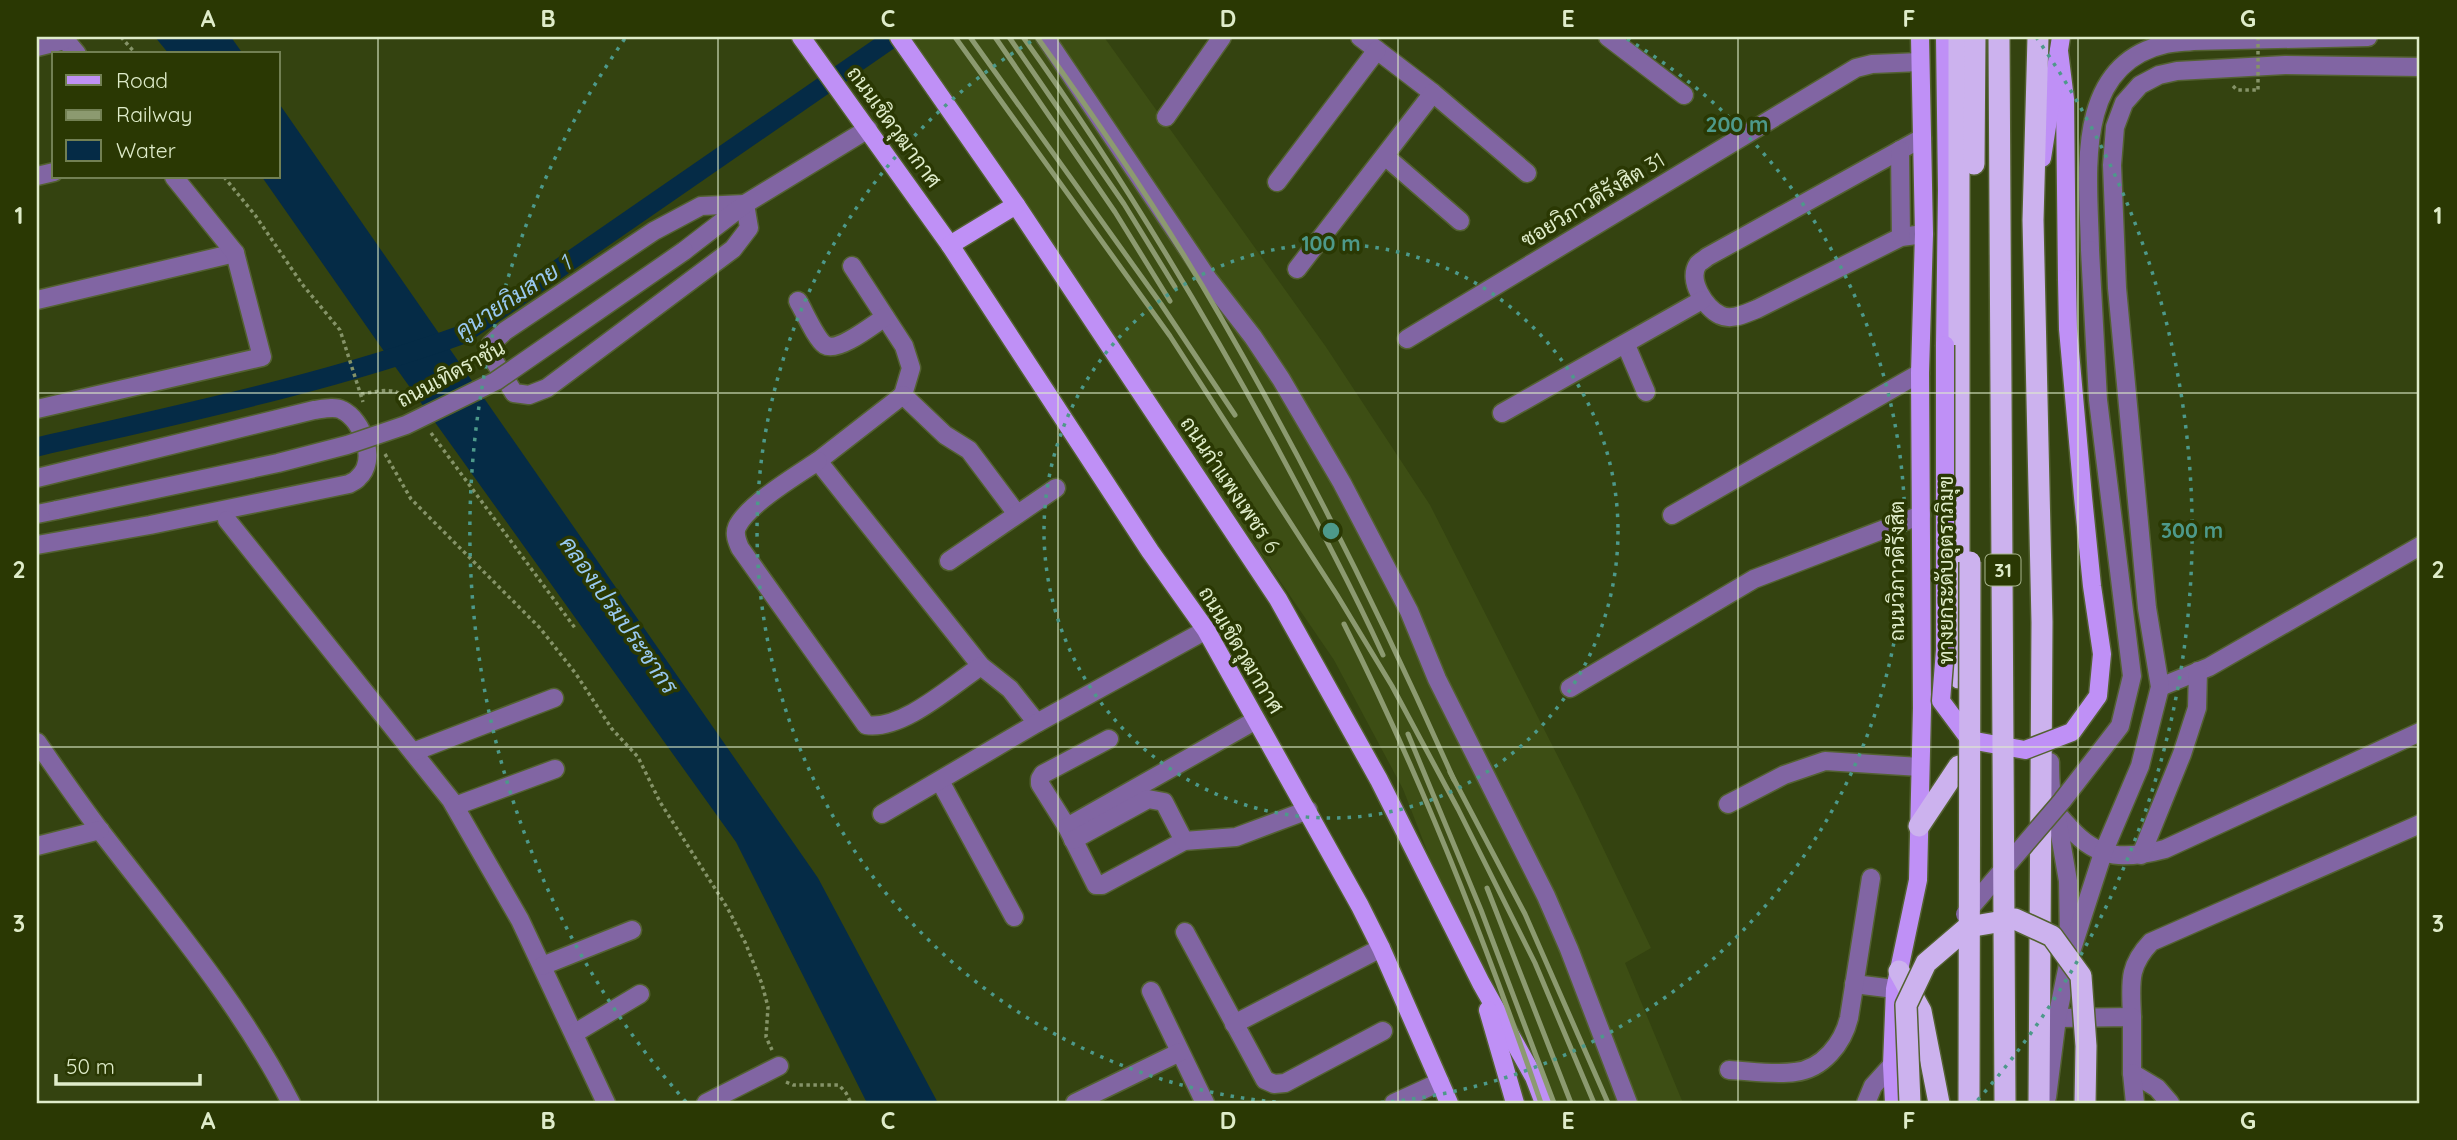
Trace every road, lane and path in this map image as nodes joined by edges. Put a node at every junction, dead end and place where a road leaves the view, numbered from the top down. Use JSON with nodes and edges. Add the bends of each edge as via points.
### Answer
{"nodes":[{"id":1,"x":121,"y":37,"type":"edge"},
{"id":2,"x":801,"y":37,"type":"edge"},
{"id":3,"x":899,"y":37,"type":"edge"},
{"id":4,"x":1045,"y":37,"type":"edge"},
{"id":5,"x":1222,"y":37,"type":"edge"},
{"id":6,"x":1360,"y":37,"type":"edge"},
{"id":7,"x":1608,"y":37,"type":"edge"},
{"id":8,"x":1920,"y":37,"type":"edge"},
{"id":9,"x":1945,"y":37,"type":"edge"},
{"id":10,"x":1959,"y":37,"type":"edge"},
{"id":11,"x":1975,"y":37,"type":"edge"},
{"id":12,"x":1999,"y":37,"type":"edge"},
{"id":13,"x":2038,"y":37,"type":"edge"},
{"id":14,"x":2258,"y":37,"type":"edge"},
{"id":15,"x":2368,"y":37,"type":"edge"},
{"id":16,"x":2286,"y":40,"type":"junction"},
{"id":17,"x":68,"y":44,"type":"edge"},
{"id":18,"x":2060,"y":44,"type":"edge"},
{"id":19,"x":37,"y":47,"type":"edge"},
{"id":20,"x":1377,"y":50,"type":"junction"},
{"id":21,"x":134,"y":52,"type":"edge"},
{"id":22,"x":1920,"y":62,"type":"junction"},
{"id":23,"x":2285,"y":65,"type":"junction"},
{"id":24,"x":2396,"y":67,"type":"junction"},
{"id":25,"x":2420,"y":67,"type":"edge"},
{"id":26,"x":2420,"y":76,"type":"edge"},
{"id":27,"x":2258,"y":90,"type":"dead end"},
{"id":28,"x":1433,"y":93,"type":"junction"},
{"id":29,"x":1684,"y":94,"type":"dead end"},
{"id":30,"x":1166,"y":117,"type":"dead end"},
{"id":31,"x":868,"y":129,"type":"junction"},
{"id":32,"x":1922,"y":138,"type":"junction"},
{"id":33,"x":1900,"y":150,"type":"junction"},
{"id":34,"x":1385,"y":156,"type":"junction"},
{"id":35,"x":1527,"y":173,"type":"dead end"},
{"id":36,"x":175,"y":178,"type":"edge"},
{"id":37,"x":225,"y":178,"type":"edge"},
{"id":38,"x":1277,"y":182,"type":"dead end"},
{"id":39,"x":745,"y":204,"type":"junction"},
{"id":40,"x":1016,"y":205,"type":"junction"},
{"id":41,"x":2033,"y":220,"type":"junction"},
{"id":42,"x":1460,"y":222,"type":"dead end"},
{"id":43,"x":1924,"y":234,"type":"junction"},
{"id":44,"x":1901,"y":237,"type":"junction"},
{"id":45,"x":950,"y":244,"type":"junction"},
{"id":46,"x":235,"y":253,"type":"junction"},
{"id":47,"x":852,"y":266,"type":"dead end"},
{"id":48,"x":1297,"y":269,"type":"dead end"},
{"id":49,"x":37,"y":300,"type":"edge"},
{"id":50,"x":1702,"y":300,"type":"junction"},
{"id":51,"x":798,"y":301,"type":"dead end"},
{"id":52,"x":885,"y":317,"type":"junction"},
{"id":53,"x":1407,"y":339,"type":"dead end"},
{"id":54,"x":1626,"y":345,"type":"junction"},
{"id":55,"x":1920,"y":373,"type":"junction"},
{"id":56,"x":1646,"y":392,"type":"dead end"},
{"id":57,"x":361,"y":394,"type":"junction"},
{"id":58,"x":903,"y":395,"type":"junction"},
{"id":59,"x":364,"y":404,"type":"dead end"},
{"id":60,"x":414,"y":409,"type":"dead end"},
{"id":61,"x":37,"y":410,"type":"edge"},
{"id":62,"x":1502,"y":413,"type":"dead end"},
{"id":63,"x":429,"y":431,"type":"dead end"},
{"id":64,"x":381,"y":444,"type":"dead end"},
{"id":65,"x":818,"y":461,"type":"junction"},
{"id":66,"x":37,"y":478,"type":"edge"},
{"id":67,"x":1056,"y":488,"type":"dead end"},
{"id":68,"x":37,"y":514,"type":"edge"},
{"id":69,"x":1017,"y":514,"type":"junction"},
{"id":70,"x":1921,"y":515,"type":"junction"},
{"id":71,"x":1672,"y":516,"type":"dead end"},
{"id":72,"x":227,"y":520,"type":"dead end"},
{"id":73,"x":37,"y":545,"type":"edge"},
{"id":74,"x":2420,"y":546,"type":"edge"},
{"id":75,"x":949,"y":561,"type":"dead end"},
{"id":76,"x":2042,"y":622,"type":"junction"},
{"id":77,"x":575,"y":628,"type":"dead end"},
{"id":78,"x":1206,"y":630,"type":"junction"},
{"id":79,"x":981,"y":666,"type":"junction"},
{"id":80,"x":2198,"y":671,"type":"junction"},
{"id":81,"x":2160,"y":687,"type":"junction"},
{"id":82,"x":1570,"y":688,"type":"dead end"},
{"id":83,"x":554,"y":698,"type":"dead end"},
{"id":84,"x":1256,"y":720,"type":"junction"},
{"id":85,"x":1037,"y":723,"type":"junction"},
{"id":86,"x":2420,"y":732,"type":"edge"},
{"id":87,"x":1109,"y":739,"type":"dead end"},
{"id":88,"x":37,"y":742,"type":"edge"},
{"id":89,"x":413,"y":752,"type":"junction"},
{"id":90,"x":1959,"y":766,"type":"junction"},
{"id":91,"x":1920,"y":767,"type":"junction"},
{"id":92,"x":555,"y":769,"type":"dead end"},
{"id":93,"x":940,"y":781,"type":"junction"},
{"id":94,"x":1728,"y":804,"type":"dead end"},
{"id":95,"x":455,"y":806,"type":"junction"},
{"id":96,"x":1308,"y":810,"type":"junction"},
{"id":97,"x":2056,"y":812,"type":"junction"},
{"id":98,"x":882,"y":814,"type":"dead end"},
{"id":99,"x":2420,"y":824,"type":"edge"},
{"id":100,"x":1919,"y":826,"type":"junction"},
{"id":101,"x":100,"y":830,"type":"junction"},
{"id":102,"x":1070,"y":834,"type":"junction"},
{"id":103,"x":1184,"y":841,"type":"junction"},
{"id":104,"x":37,"y":846,"type":"edge"},
{"id":105,"x":2103,"y":853,"type":"junction"},
{"id":106,"x":2141,"y":855,"type":"junction"},
{"id":107,"x":1871,"y":878,"type":"dead end"},
{"id":108,"x":1014,"y":917,"type":"dead end"},
{"id":109,"x":632,"y":930,"type":"dead end"},
{"id":110,"x":1185,"y":932,"type":"dead end"},
{"id":111,"x":1381,"y":948,"type":"junction"},
{"id":112,"x":2070,"y":955,"type":"junction"},
{"id":113,"x":1926,"y":963,"type":"junction"},
{"id":114,"x":542,"y":966,"type":"junction"},
{"id":115,"x":1897,"y":980,"type":"junction"},
{"id":116,"x":1480,"y":984,"type":"junction"},
{"id":117,"x":1854,"y":984,"type":"junction"},
{"id":118,"x":1151,"y":991,"type":"dead end"},
{"id":119,"x":640,"y":994,"type":"dead end"},
{"id":120,"x":2132,"y":1017,"type":"junction"},
{"id":121,"x":2057,"y":1018,"type":"junction"},
{"id":122,"x":1234,"y":1024,"type":"junction"},
{"id":123,"x":1382,"y":1031,"type":"dead end"},
{"id":124,"x":575,"y":1033,"type":"junction"},
{"id":125,"x":1180,"y":1052,"type":"junction"},
{"id":126,"x":1892,"y":1065,"type":"junction"},
{"id":127,"x":779,"y":1066,"type":"junction"},
{"id":128,"x":1729,"y":1070,"type":"dead end"},
{"id":129,"x":2132,"y":1073,"type":"junction"},
{"id":130,"x":1440,"y":1082,"type":"junction"},
{"id":131,"x":291,"y":1103,"type":"edge"},
{"id":132,"x":606,"y":1103,"type":"edge"},
{"id":133,"x":706,"y":1103,"type":"edge"},
{"id":134,"x":851,"y":1103,"type":"edge"},
{"id":135,"x":1075,"y":1103,"type":"edge"},
{"id":136,"x":1205,"y":1103,"type":"edge"},
{"id":137,"x":1394,"y":1103,"type":"edge"},
{"id":138,"x":1449,"y":1103,"type":"edge"},
{"id":139,"x":1515,"y":1103,"type":"edge"},
{"id":140,"x":1544,"y":1103,"type":"edge"},
{"id":141,"x":1628,"y":1103,"type":"edge"},
{"id":142,"x":1866,"y":1103,"type":"edge"},
{"id":143,"x":1894,"y":1103,"type":"edge"},
{"id":144,"x":1910,"y":1103,"type":"edge"},
{"id":145,"x":1939,"y":1103,"type":"edge"},
{"id":146,"x":1959,"y":1103,"type":"edge"},
{"id":147,"x":1969,"y":1103,"type":"edge"},
{"id":148,"x":2004,"y":1103,"type":"edge"},
{"id":149,"x":2039,"y":1103,"type":"edge"},
{"id":150,"x":2046,"y":1103,"type":"edge"},
{"id":151,"x":2085,"y":1103,"type":"edge"},
{"id":152,"x":2135,"y":1103,"type":"edge"},
{"id":153,"x":2170,"y":1103,"type":"edge"}],
"edges":[{"from":1,"to":21,"type":"path"},
{"from":2,"to":31,"type":"main road","name":"ถนนเชิดวุฒากาศ"},
{"from":3,"to":40,"type":"main road","name":"ถนนกำแพงเพชร 6"},
{"from":4,"to":141,"type":"street","via":[[1281,379],[1342,483],[1409,611],[1437,679],[1546,897]]},
{"from":5,"to":30,"type":"street"},
{"from":6,"to":20,"type":"street"},
{"from":7,"to":29,"type":"street"},
{"from":8,"to":22,"type":"main road","name":"ถนนวิภาวดีรังสิต"},
{"from":9,"to":18,"type":"main road","bridge":true,"via":[[1945,650],[1941,701],[1970,740],[2025,750],[2072,732],[2098,696],[2102,654],[2068,329]]},
{"from":10,"to":90,"type":"highway","number":"31"},
{"from":11,"to":147,"type":"highway","name":"ทางยกระดับอุตราภิมุข","number":"31","bridge":true},
{"from":12,"to":148,"type":"highway","number":"31","bridge":true},
{"from":13,"to":41,"type":"highway","number":"31"},
{"from":14,"to":27,"type":"path","bridge":true},
{"from":15,"to":16,"type":"street"},
{"from":16,"to":23,"type":"street"},
{"from":16,"to":113,"type":"street","bridge":true,"via":[[2165,44],[2138,55],[2119,70],[2096,107],[2090,130],[2090,250],[2098,400],[2132,676],[2120,726]]},
{"from":17,"to":19,"type":"street"},
{"from":18,"to":41,"type":"main road","number":"31"},
{"from":20,"to":28,"type":"street"},
{"from":20,"to":38,"type":"street"},
{"from":22,"to":32,"type":"main road","name":"ถนนวิภาวดีรังสิต"},
{"from":22,"to":53,"type":"street","name":"ซอยวิภาวดีรังสิต 31","via":[[1856,68]]},
{"from":23,"to":24,"type":"street"},
{"from":23,"to":81,"type":"street","via":[[2159,75],[2140,85],[2123,103],[2115,127],[2112,165],[2118,288],[2147,608]]},
{"from":24,"to":25,"type":"street"},
{"from":24,"to":26,"type":"street"},
{"from":28,"to":34,"type":"street"},
{"from":28,"to":35,"type":"street"},
{"from":31,"to":39,"type":"street","name":"ถนนเทิดราชัน"},
{"from":31,"to":45,"type":"main road","name":"ถนนเชิดวุฒากาศ"},
{"from":32,"to":33,"type":"street"},
{"from":32,"to":43,"type":"main road","name":"ถนนวิภาวดีรังสิต"},
{"from":33,"to":44,"type":"street"},
{"from":33,"to":50,"type":"street","via":[[1707,257],[1695,276]]},
{"from":34,"to":42,"type":"street"},
{"from":34,"to":48,"type":"street"},
{"from":36,"to":46,"type":"street"},
{"from":37,"to":57,"type":"path","via":[[340,330]]},
{"from":39,"to":39,"type":"street","via":[[749,228],[733,249],[547,388],[529,395],[514,393],[493,359],[491,344],[505,331],[701,206]]},
{"from":39,"to":68,"type":"street","name":"ถนนเทิดราชัน","bridge":true,"via":[[496,381],[406,425],[278,463]]},
{"from":40,"to":45,"type":"main road"},
{"from":40,"to":116,"type":"main road","name":"ถนนกำแพงเพชร 6","via":[[1278,599],[1379,780]]},
{"from":41,"to":76,"type":"highway","number":"31"},
{"from":43,"to":44,"type":"street"},
{"from":43,"to":55,"type":"main road","name":"ถนนวิภาวดีรังสิต"},
{"from":44,"to":50,"type":"street","via":[[1734,317],[1720,316]]},
{"from":45,"to":78,"type":"main road","name":"ถนนเชิดวุฒากาศ"},
{"from":46,"to":49,"type":"street"},
{"from":46,"to":61,"type":"street","via":[[262,357]]},
{"from":47,"to":52,"type":"street"},
{"from":50,"to":54,"type":"street"},
{"from":51,"to":52,"type":"street","via":[[820,339],[833,347]]},
{"from":52,"to":58,"type":"street","via":[[909,359]]},
{"from":54,"to":56,"type":"street"},
{"from":54,"to":62,"type":"street"},
{"from":55,"to":70,"type":"main road","name":"ถนนวิภาวดีรังสิต"},
{"from":55,"to":71,"type":"street"},
{"from":57,"to":59,"type":"path"},
{"from":57,"to":60,"type":"path","via":[[392,389]]},
{"from":58,"to":65,"type":"street"},
{"from":58,"to":69,"type":"street","via":[[969,450]]},
{"from":63,"to":77,"type":"path"},
{"from":64,"to":127,"type":"path","via":[[411,499],[540,628],[612,729],[638,757],[745,942],[762,984],[768,1007],[766,1037]]},
{"from":65,"to":79,"type":"street"},
{"from":65,"to":79,"type":"street","via":[[752,509],[736,529],[736,540],[866,725],[879,727],[905,718]]},
{"from":66,"to":73,"type":"street","via":[[314,410],[340,408],[356,420],[368,459],[360,477],[349,484]]},
{"from":67,"to":69,"type":"street"},
{"from":69,"to":75,"type":"street"},
{"from":70,"to":82,"type":"street","via":[[1754,579]]},
{"from":70,"to":91,"type":"main road","name":"ถนนวิภาวดีรังสิต"},
{"from":72,"to":89,"type":"street"},
{"from":74,"to":80,"type":"street"},
{"from":76,"to":97,"type":"street"},
{"from":76,"to":149,"type":"highway","number":"31"},
{"from":78,"to":84,"type":"main road","name":"ถนนเชิดวุฒากาศ"},
{"from":78,"to":85,"type":"street"},
{"from":79,"to":85,"type":"street","via":[[1010,689]]},
{"from":80,"to":81,"type":"street"},
{"from":80,"to":106,"type":"street","via":[[2197,708]]},
{"from":81,"to":105,"type":"street","via":[[2140,766]]},
{"from":83,"to":89,"type":"street"},
{"from":84,"to":96,"type":"main road","name":"ถนนเชิดวุฒากาศ"},
{"from":84,"to":102,"type":"street"},
{"from":85,"to":93,"type":"street"},
{"from":86,"to":106,"type":"street","via":[[2165,849]]},
{"from":87,"to":102,"type":"street","via":[[1040,779]]},
{"from":88,"to":101,"type":"street"},
{"from":89,"to":95,"type":"street"},
{"from":90,"to":100,"type":"highway"},
{"from":90,"to":146,"type":"highway","number":"31"},
{"from":91,"to":94,"type":"street","via":[[1825,761],[1784,775]]},
{"from":91,"to":100,"type":"main road","name":"ถนนวิภาวดีรังสิต"},
{"from":92,"to":95,"type":"street"},
{"from":93,"to":98,"type":"street"},
{"from":93,"to":108,"type":"street"},
{"from":95,"to":114,"type":"street"},
{"from":96,"to":103,"type":"street","via":[[1236,837]]},
{"from":96,"to":111,"type":"main road","name":"ถนนเชิดวุฒากาศ"},
{"from":97,"to":105,"type":"street","via":[[2081,840]]},
{"from":97,"to":112,"type":"street","via":[[2068,881]]},
{"from":99,"to":120,"type":"street","via":[[2151,942],[2131,973]]},
{"from":100,"to":115,"type":"main road","name":"ถนนวิภาวดีรังสิต","via":[[1918,880]]},
{"from":101,"to":104,"type":"street"},
{"from":101,"to":131,"type":"street","via":[[193,951],[270,1062]]},
{"from":102,"to":103,"type":"street","via":[[1148,799],[1164,802]]},
{"from":102,"to":103,"type":"street","via":[[1096,885]]},
{"from":105,"to":106,"type":"street"},
{"from":105,"to":112,"type":"street"},
{"from":107,"to":117,"type":"street"},
{"from":109,"to":114,"type":"street"},
{"from":110,"to":122,"type":"street"},
{"from":111,"to":122,"type":"street"},
{"from":111,"to":130,"type":"main road","name":"ถนนเชิดวุฒากาศ"},
{"from":112,"to":121,"type":"street"},
{"from":113,"to":144,"type":"highway","bridge":true,"via":[[1906,1005]]},
{"from":113,"to":151,"type":"highway","bridge":true,"via":[[1968,927],[2015,919],[2052,936],[2081,976]]},
{"from":114,"to":124,"type":"street"},
{"from":115,"to":117,"type":"street"},
{"from":115,"to":126,"type":"main road","name":"ถนนวิภาวดีรังสิต"},
{"from":115,"to":145,"type":"highway","via":[[1921,1011]]},
{"from":116,"to":139,"type":"main road","name":"ถนนกำแพงเพชร 6"},
{"from":116,"to":140,"type":"main road","name":"ถนนกำแพงเพชร 6","via":[[1534,1077]]},
{"from":117,"to":128,"type":"street","via":[[1845,1033],[1829,1056],[1796,1073]]},
{"from":118,"to":125,"type":"street"},
{"from":119,"to":124,"type":"street"},
{"from":120,"to":121,"type":"street"},
{"from":120,"to":129,"type":"street"},
{"from":121,"to":150,"type":"street"},
{"from":122,"to":123,"type":"street","via":[[1265,1080],[1274,1084],[1285,1083]]},
{"from":124,"to":132,"type":"street"},
{"from":125,"to":135,"type":"street"},
{"from":125,"to":136,"type":"street"},
{"from":126,"to":142,"type":"street","via":[[1873,1086]]},
{"from":126,"to":143,"type":"main road","name":"ถนนวิภาวดีรังสิต"},
{"from":127,"to":133,"type":"street"},
{"from":127,"to":134,"type":"path","via":[[786,1082],[839,1086]]},
{"from":129,"to":152,"type":"street"},
{"from":129,"to":153,"type":"street","via":[[2157,1088]]},
{"from":130,"to":137,"type":"street"},
{"from":130,"to":138,"type":"main road","name":"ถนนเชิดวุฒากาศ"}]}
